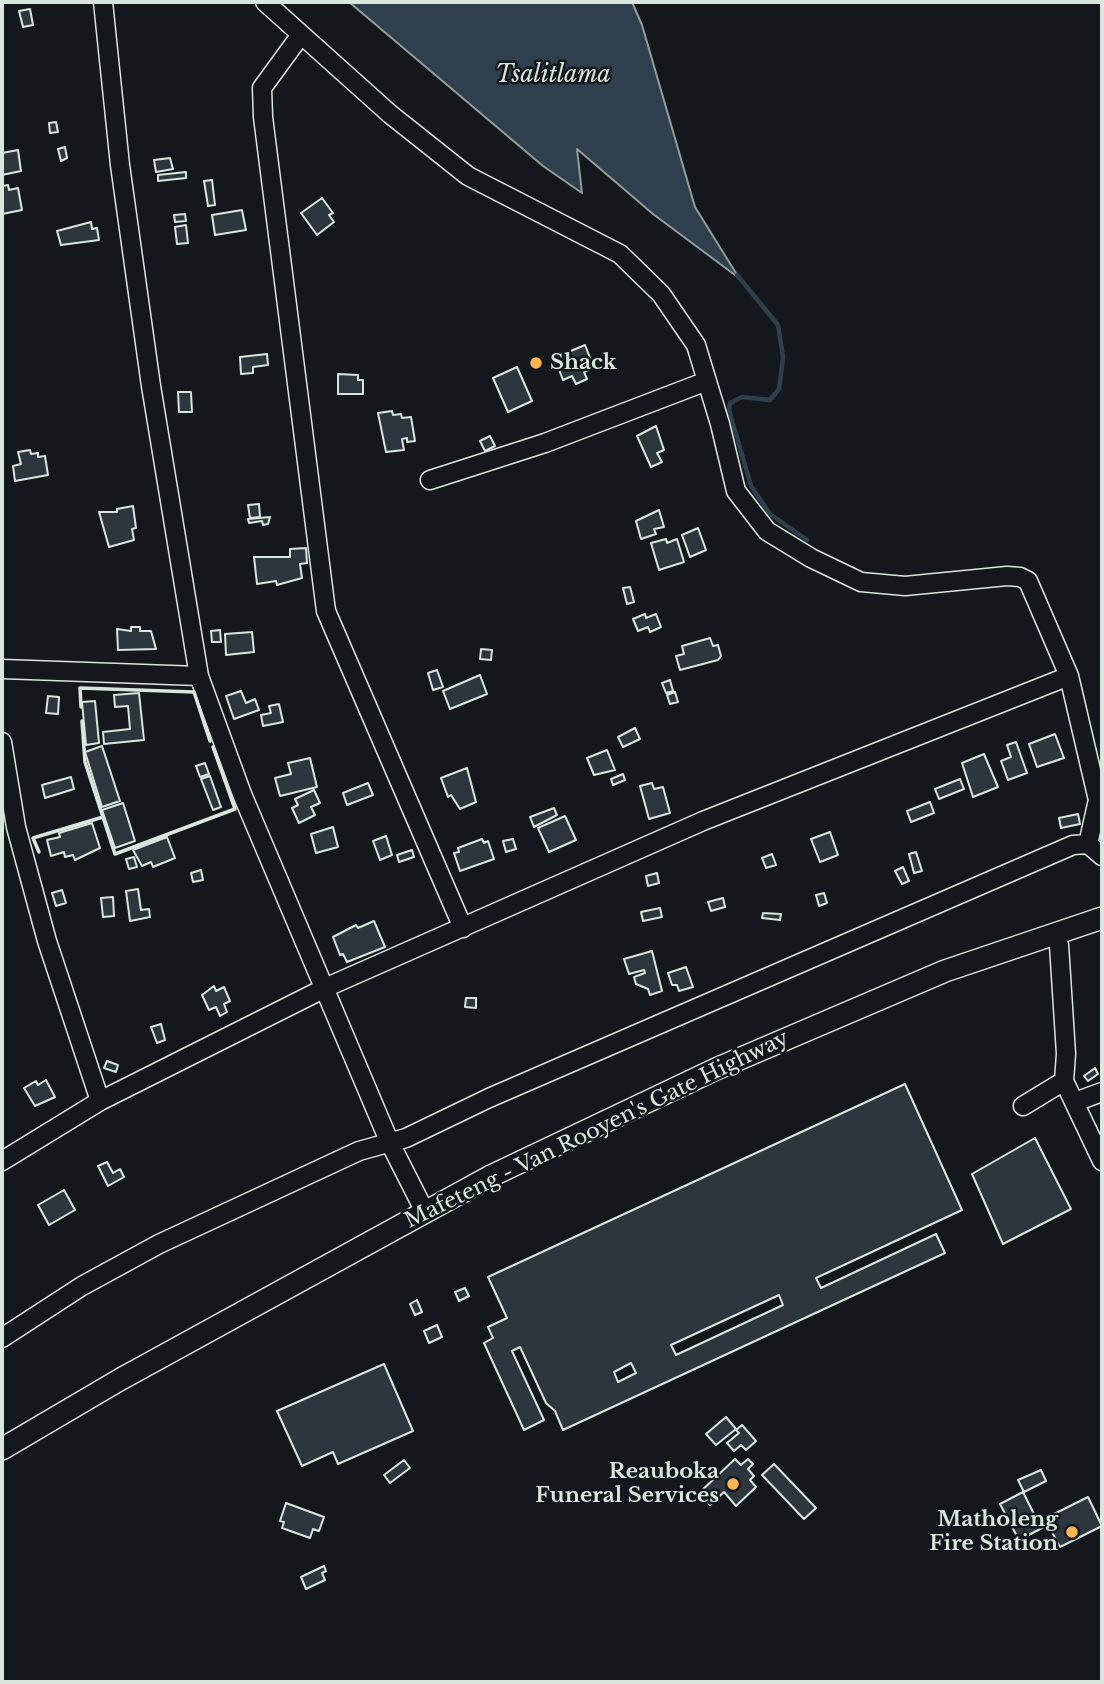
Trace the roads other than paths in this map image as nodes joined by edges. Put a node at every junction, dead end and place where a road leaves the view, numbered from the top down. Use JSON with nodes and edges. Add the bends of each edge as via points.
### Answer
{"nodes":[{"id":1,"x":103,"y":2,"type":"edge"},
{"id":2,"x":265,"y":2,"type":"edge"},
{"id":3,"x":300,"y":36,"type":"junction"},
{"id":4,"x":707,"y":381,"type":"junction"},
{"id":5,"x":430,"y":480,"type":"dead end"},
{"id":6,"x":2,"y":669,"type":"edge"},
{"id":7,"x":199,"y":676,"type":"junction"},
{"id":8,"x":1069,"y":676,"type":"junction"},
{"id":9,"x":2,"y":742,"type":"edge"},
{"id":10,"x":1095,"y":850,"type":"edge"},
{"id":11,"x":1102,"y":918,"type":"edge"},
{"id":12,"x":463,"y":928,"type":"junction"},
{"id":13,"x":1055,"y":936,"type":"junction"},
{"id":14,"x":327,"y":987,"type":"junction"},
{"id":15,"x":1064,"y":1082,"type":"junction"},
{"id":16,"x":1102,"y":1092,"type":"edge"},
{"id":17,"x":100,"y":1101,"type":"junction"},
{"id":18,"x":1075,"y":1102,"type":"junction"},
{"id":19,"x":1023,"y":1107,"type":"dead end"},
{"id":20,"x":389,"y":1141,"type":"junction"},
{"id":21,"x":2,"y":1161,"type":"edge"},
{"id":22,"x":1102,"y":1161,"type":"edge"},
{"id":23,"x":424,"y":1210,"type":"junction"},
{"id":24,"x":2,"y":1338,"type":"edge"},
{"id":25,"x":2,"y":1449,"type":"edge"}],
"edges":[{"from":1,"to":7,"type":"street","via":[[147,358]]},
{"from":2,"to":3,"type":"street"},
{"from":3,"to":4,"type":"street","via":[[468,176],[620,254],[661,295],[696,345]]},
{"from":3,"to":12,"type":"street","via":[[262,88],[263,117],[326,611]]},
{"from":4,"to":5,"type":"street","via":[[545,443]]},
{"from":4,"to":8,"type":"street","via":[[736,491],[766,531],[861,582],[905,586],[1020,576],[1037,598]]},
{"from":6,"to":7,"type":"street"},
{"from":7,"to":14,"type":"street","via":[[243,794]]},
{"from":8,"to":10,"type":"street","via":[[1098,800]]},
{"from":8,"to":12,"type":"street","via":[[703,821]]},
{"from":9,"to":17,"type":"street","via":[[16,827],[47,941]]},
{"from":10,"to":20,"type":"street","via":[[1073,845],[1005,872],[406,1138]]},
{"from":11,"to":13,"type":"main road","name":"Mafeteng - Van Rooyen's Gate Highway"},
{"from":12,"to":14,"type":"street"},
{"from":13,"to":15,"type":"street","via":[[1066,1054]]},
{"from":13,"to":23,"type":"main road","name":"Mafeteng - Van Rooyen's Gate Highway","via":[[945,971],[716,1069]]},
{"from":14,"to":17,"type":"street"},
{"from":14,"to":20,"type":"street"},
{"from":15,"to":18,"type":"street"},
{"from":15,"to":19,"type":"street"},
{"from":16,"to":18,"type":"street"},
{"from":17,"to":21,"type":"street"},
{"from":18,"to":22,"type":"street"},
{"from":20,"to":23,"type":"street"},
{"from":20,"to":24,"type":"street","via":[[159,1244],[82,1286]]},
{"from":23,"to":25,"type":"main road","name":"Mafeteng - Van Rooyen's Gate Highway"}]}
